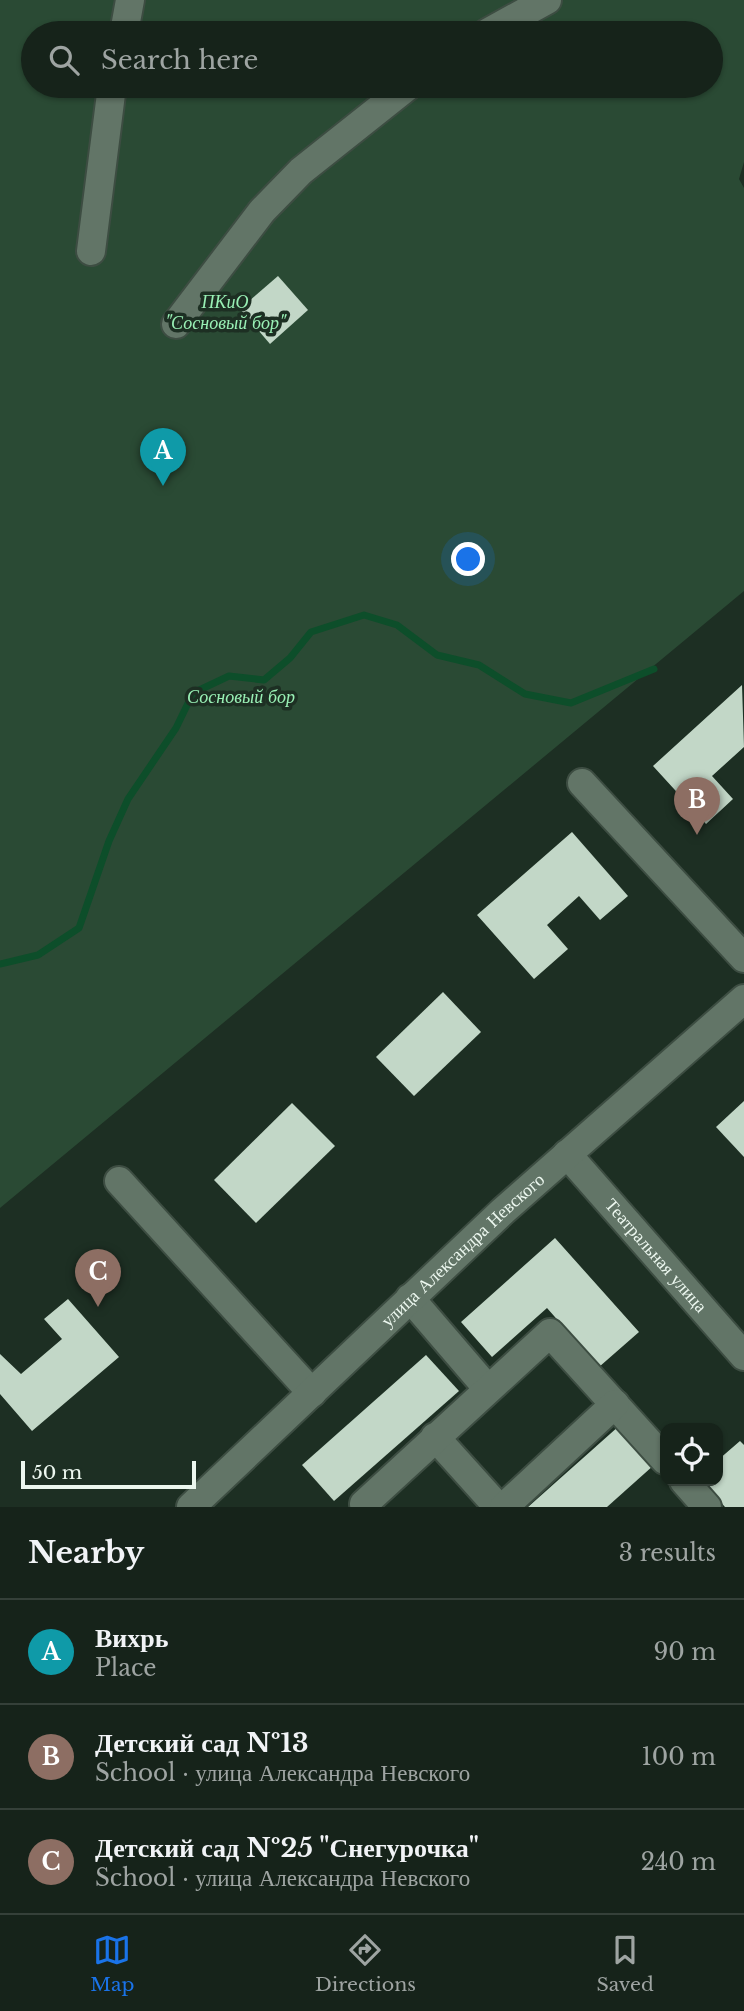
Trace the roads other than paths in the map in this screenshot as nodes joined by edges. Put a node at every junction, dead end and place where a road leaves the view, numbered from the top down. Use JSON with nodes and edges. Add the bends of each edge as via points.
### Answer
{"nodes":[{"id":1,"x":130,"y":0,"type":"edge"},
{"id":2,"x":547,"y":0,"type":"edge"},
{"id":3,"x":126,"y":21,"type":"edge"},
{"id":4,"x":509,"y":21,"type":"edge"},
{"id":5,"x":110,"y":98,"type":"edge"},
{"id":6,"x":393,"y":98,"type":"edge"},
{"id":7,"x":91,"y":251,"type":"dead end"},
{"id":8,"x":176,"y":324,"type":"dead end"},
{"id":9,"x":582,"y":783,"type":"dead end"},
{"id":10,"x":744,"y":958,"type":"edge"},
{"id":11,"x":744,"y":999,"type":"edge"},
{"id":12,"x":567,"y":1154,"type":"junction"},
{"id":13,"x":119,"y":1181,"type":"dead end"},
{"id":14,"x":410,"y":1298,"type":"junction"},
{"id":15,"x":744,"y":1356,"type":"edge"},
{"id":16,"x":488,"y":1389,"type":"junction"},
{"id":17,"x":312,"y":1393,"type":"junction"},
{"id":18,"x":615,"y":1404,"type":"junction"},
{"id":19,"x":435,"y":1437,"type":"junction"},
{"id":20,"x":660,"y":1454,"type":"edge"},
{"id":21,"x":688,"y":1486,"type":"edge"},
{"id":22,"x":191,"y":1507,"type":"edge"},
{"id":23,"x":366,"y":1507,"type":"edge"},
{"id":24,"x":498,"y":1507,"type":"edge"},
{"id":25,"x":504,"y":1507,"type":"edge"},
{"id":26,"x":707,"y":1507,"type":"edge"}],
"edges":[{"from":1,"to":3,"type":"street"},
{"from":2,"to":4,"type":"street"},
{"from":5,"to":7,"type":"street"},
{"from":6,"to":8,"type":"street","via":[[285,187]]},
{"from":9,"to":10,"type":"street"},
{"from":11,"to":12,"type":"street","name":"улица Александра Невского"},
{"from":12,"to":14,"type":"street","name":"улица Александра Невского"},
{"from":12,"to":15,"type":"street","name":"Театральная улица"},
{"from":13,"to":17,"type":"street"},
{"from":14,"to":16,"type":"street"},
{"from":14,"to":17,"type":"street","name":"улица Александра Невского"},
{"from":16,"to":18,"type":"street","via":[[550,1333]]},
{"from":16,"to":19,"type":"street"},
{"from":17,"to":22,"type":"street","name":"улица Александра Невского"},
{"from":18,"to":20,"type":"street"},
{"from":18,"to":25,"type":"street"},
{"from":19,"to":23,"type":"street","via":[[364,1504]]},
{"from":19,"to":24,"type":"street"},
{"from":21,"to":26,"type":"street"}]}
